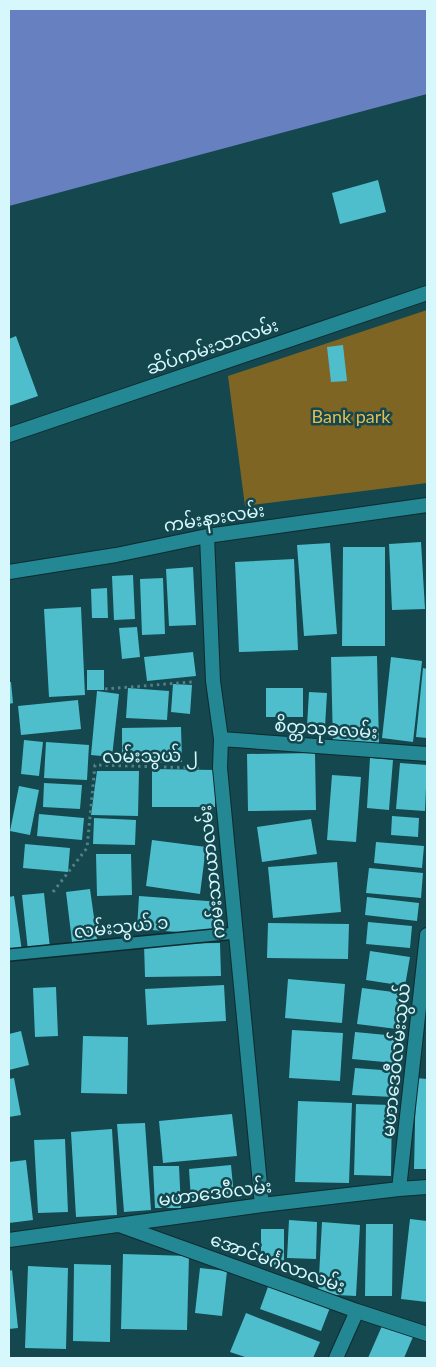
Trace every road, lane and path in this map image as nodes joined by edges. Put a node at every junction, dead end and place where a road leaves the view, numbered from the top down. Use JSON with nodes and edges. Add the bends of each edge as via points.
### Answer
{"nodes":[{"id":1,"x":427,"y":293,"type":"edge"},
{"id":2,"x":9,"y":435,"type":"edge"},
{"id":3,"x":427,"y":506,"type":"edge"},
{"id":4,"x":207,"y":536,"type":"junction"},
{"id":5,"x":9,"y":572,"type":"edge"},
{"id":6,"x":213,"y":681,"type":"junction"},
{"id":7,"x":105,"y":689,"type":"dead end"},
{"id":8,"x":221,"y":739,"type":"junction"},
{"id":9,"x":427,"y":754,"type":"edge"},
{"id":10,"x":220,"y":768,"type":"junction"},
{"id":11,"x":53,"y":892,"type":"dead end"},
{"id":12,"x":236,"y":933,"type":"junction"},
{"id":13,"x":427,"y":935,"type":"edge"},
{"id":14,"x":9,"y":955,"type":"edge"},
{"id":15,"x":427,"y":1187,"type":"edge"},
{"id":16,"x":399,"y":1189,"type":"junction"},
{"id":17,"x":262,"y":1205,"type":"junction"},
{"id":18,"x":116,"y":1224,"type":"junction"},
{"id":19,"x":9,"y":1240,"type":"edge"},
{"id":20,"x":357,"y":1311,"type":"junction"},
{"id":21,"x":427,"y":1334,"type":"edge"},
{"id":22,"x":336,"y":1358,"type":"edge"}],
"edges":[{"from":1,"to":2,"type":"street","name":"ဆိပ်ကမ်းသာလမ်း"},
{"from":3,"to":4,"type":"street","name":"ကမ်းနားလမ်း"},
{"from":4,"to":5,"type":"street","name":"ကမ်းနားလမ်း"},
{"from":4,"to":6,"type":"street","name":"ကမ်းသာယာလမ်း"},
{"from":6,"to":7,"type":"path"},
{"from":6,"to":8,"type":"street","name":"ကမ်းသာယာလမ်း"},
{"from":8,"to":9,"type":"street","name":"စိတ္တသုခလမ်း"},
{"from":8,"to":10,"type":"street","name":"ကမ်းသာယာလမ်း"},
{"from":10,"to":11,"type":"path","name":"လမ်းသွယ် ၂","via":[[95,765],[87,848]]},
{"from":10,"to":12,"type":"street","name":"ကမ်းသာယာလမ်း"},
{"from":12,"to":14,"type":"lane","name":"လမ်းသွယ် ၁"},
{"from":12,"to":17,"type":"street","name":"ကမ်းသာယာလမ်း"},
{"from":13,"to":16,"type":"street","name":"မဟာဒေဝီလမ်းသွယ်"},
{"from":15,"to":16,"type":"street","name":"မဟာဒေဝီလမ်း"},
{"from":16,"to":17,"type":"street","name":"မဟာဒေဝီလမ်း"},
{"from":17,"to":18,"type":"street","name":"မဟာဒေဝီလမ်း"},
{"from":18,"to":19,"type":"street","name":"မဟာဒေဝီလမ်း"},
{"from":18,"to":20,"type":"street","name":"အောင်မင်္ဂလာလမ်း"},
{"from":20,"to":21,"type":"street","name":"အောင်မင်္ဂလာလမ်း"},
{"from":20,"to":22,"type":"street"}]}
